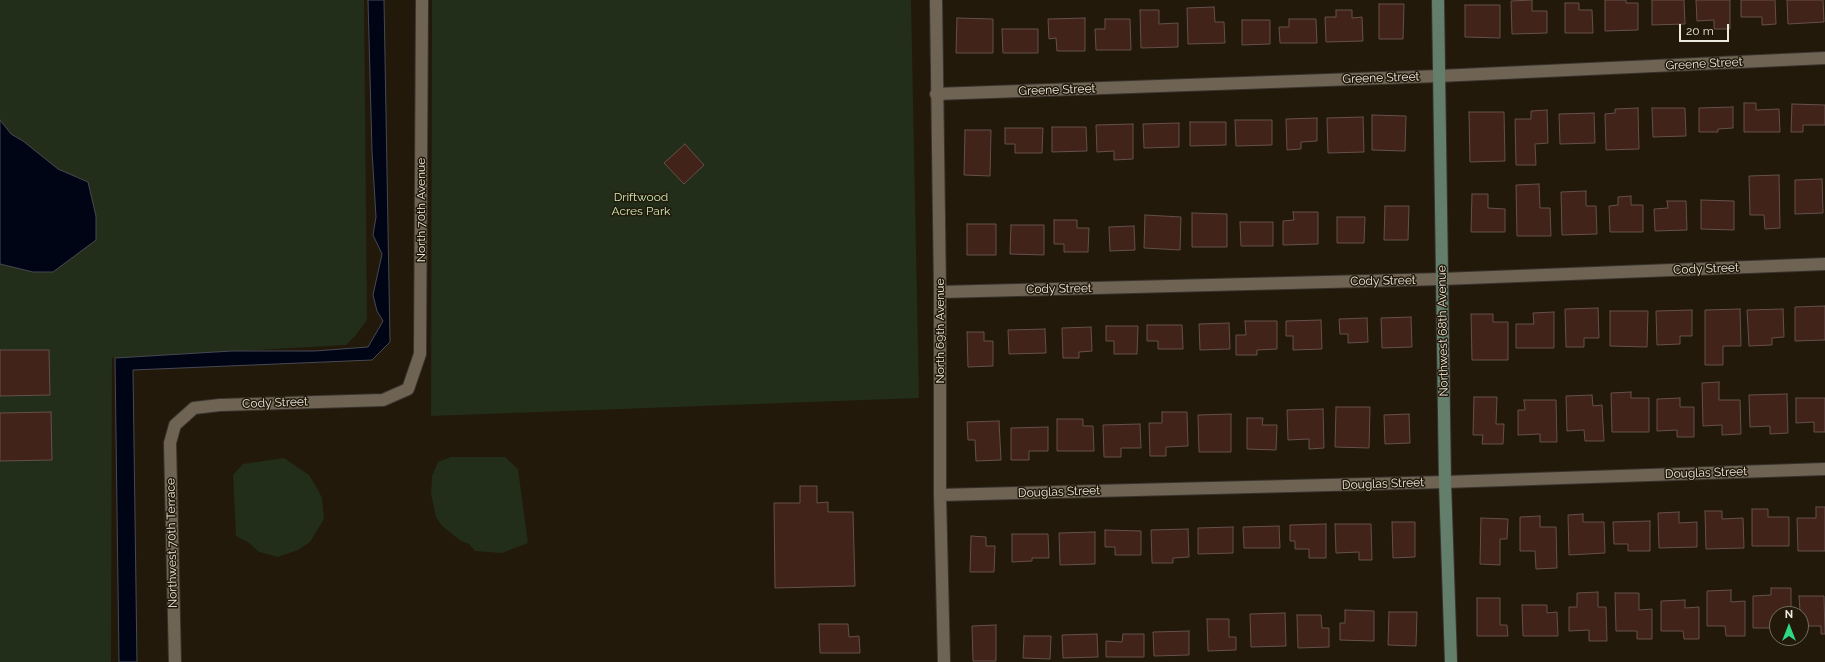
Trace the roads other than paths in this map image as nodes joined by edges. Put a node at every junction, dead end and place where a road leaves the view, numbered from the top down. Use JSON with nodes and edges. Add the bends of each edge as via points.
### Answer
{"nodes":[{"id":1,"x":422,"y":0,"type":"edge"},
{"id":2,"x":936,"y":0,"type":"edge"},
{"id":3,"x":1438,"y":0,"type":"edge"},
{"id":4,"x":1825,"y":58,"type":"edge"},
{"id":5,"x":1439,"y":76,"type":"junction"},
{"id":6,"x":936,"y":94,"type":"junction"},
{"id":7,"x":1825,"y":264,"type":"edge"},
{"id":8,"x":1442,"y":279,"type":"junction"},
{"id":9,"x":940,"y":292,"type":"junction"},
{"id":10,"x":382,"y":400,"type":"joint"},
{"id":11,"x":175,"y":426,"type":"joint"},
{"id":12,"x":1825,"y":469,"type":"edge"},
{"id":13,"x":1445,"y":482,"type":"junction"},
{"id":14,"x":940,"y":495,"type":"junction"},
{"id":15,"x":175,"y":662,"type":"edge"},
{"id":16,"x":944,"y":662,"type":"edge"},
{"id":17,"x":1451,"y":662,"type":"edge"}],
"edges":[{"from":1,"to":10,"type":"street","name":"North 70th Avenue","via":[[420,354],[408,389]]},
{"from":2,"to":6,"type":"street","name":"North 69th Avenue"},
{"from":3,"to":5,"type":"street","name":"Northwest 68th Avenue"},
{"from":4,"to":5,"type":"street","name":"Greene Street"},
{"from":5,"to":6,"type":"street","name":"Greene Street"},
{"from":5,"to":8,"type":"street","name":"Northwest 68th Avenue"},
{"from":6,"to":9,"type":"street","name":"North 69th Avenue"},
{"from":7,"to":8,"type":"street","name":"Cody Street"},
{"from":8,"to":9,"type":"street","name":"Cody Street"},
{"from":8,"to":13,"type":"street","name":"Northwest 68th Avenue"},
{"from":9,"to":14,"type":"street","name":"North 69th Avenue"},
{"from":10,"to":11,"type":"street","name":"Cody Street","via":[[220,404],[194,408]]},
{"from":11,"to":15,"type":"street","name":"Northwest 70th Terrace","via":[[170,443]]},
{"from":12,"to":13,"type":"street","name":"Douglas Street"},
{"from":13,"to":14,"type":"street","name":"Douglas Street"},
{"from":13,"to":17,"type":"street","name":"Northwest 68th Avenue"},
{"from":14,"to":16,"type":"street","name":"North 69th Avenue"}]}
